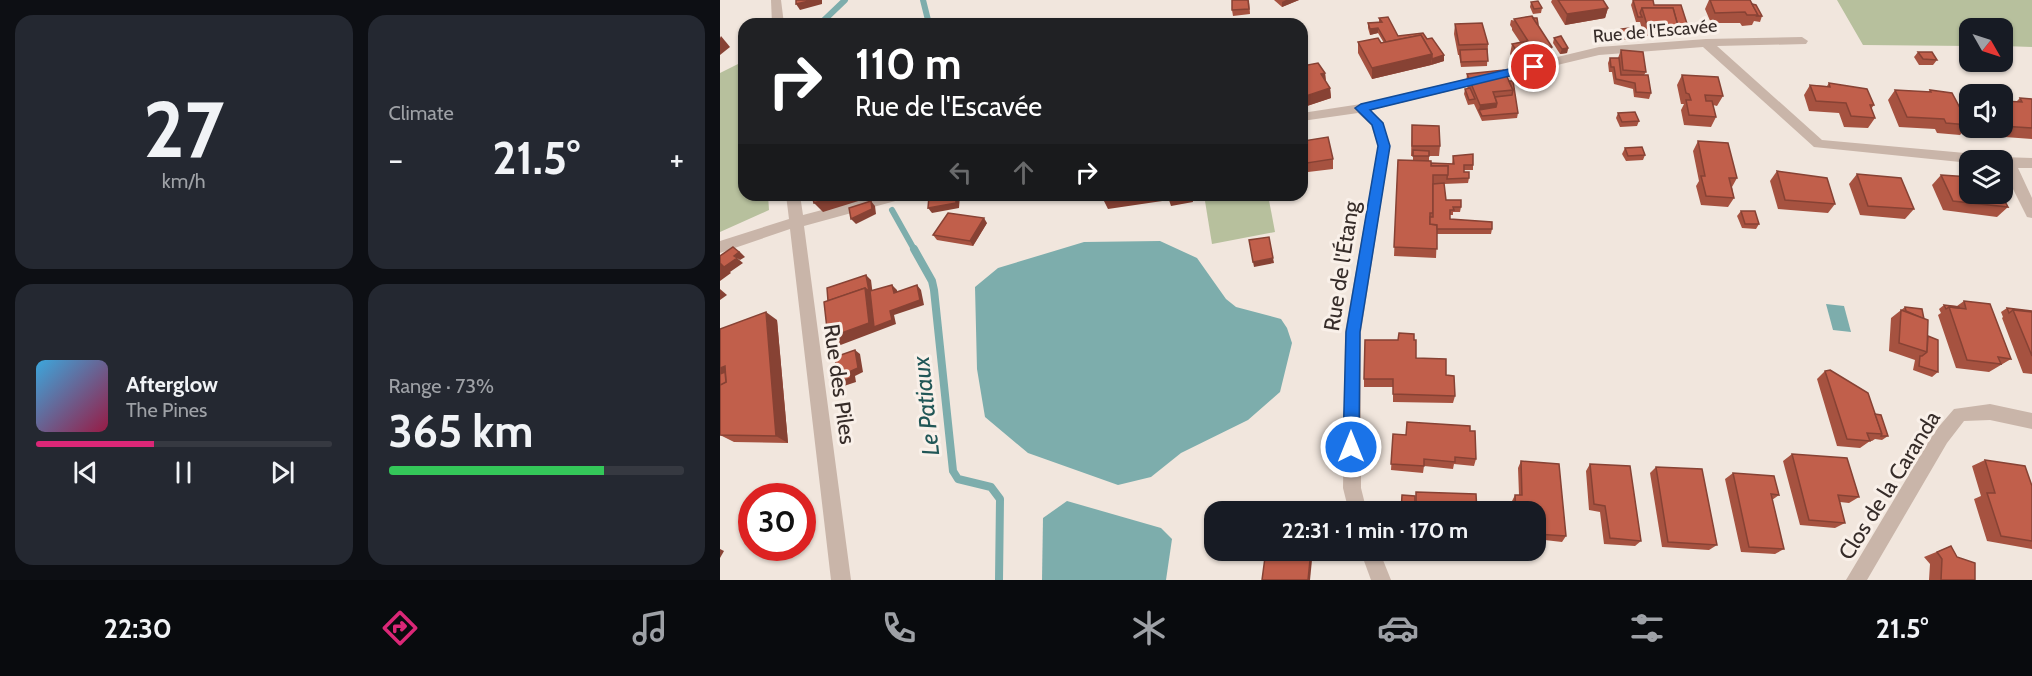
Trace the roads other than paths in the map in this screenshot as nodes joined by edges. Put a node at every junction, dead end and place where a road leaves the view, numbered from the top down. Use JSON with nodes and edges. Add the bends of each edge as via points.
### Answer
{"nodes":[{"id":1,"x":776,"y":0,"type":"edge"},
{"id":2,"x":778,"y":18,"type":"edge"},
{"id":3,"x":1802,"y":41,"type":"dead end"},
{"id":4,"x":1706,"y":44,"type":"junction"},
{"id":5,"x":1361,"y":108,"type":"junction"},
{"id":6,"x":1308,"y":116,"type":"edge"},
{"id":7,"x":1959,"y":157,"type":"edge"},
{"id":8,"x":2013,"y":162,"type":"edge"},
{"id":9,"x":2032,"y":163,"type":"edge"},
{"id":10,"x":2013,"y":176,"type":"edge"},
{"id":11,"x":793,"y":201,"type":"edge"},
{"id":12,"x":877,"y":201,"type":"edge"},
{"id":13,"x":2032,"y":213,"type":"edge"},
{"id":14,"x":795,"y":224,"type":"junction"},
{"id":15,"x":720,"y":247,"type":"edge"},
{"id":16,"x":2032,"y":421,"type":"edge"},
{"id":17,"x":1356,"y":501,"type":"edge"},
{"id":18,"x":1373,"y":561,"type":"edge"},
{"id":19,"x":841,"y":580,"type":"edge"},
{"id":20,"x":1381,"y":580,"type":"edge"},
{"id":21,"x":1857,"y":580,"type":"edge"}],
"edges":[{"from":1,"to":2,"type":"street"},
{"from":3,"to":4,"type":"street","name":"Rue de l'Escavée"},
{"from":4,"to":5,"type":"street","name":"Rue de l'Escavée","via":[[1599,51]]},
{"from":4,"to":7,"type":"street","via":[[1819,144]]},
{"from":5,"to":6,"type":"street","name":"Rue de l'Escavée"},
{"from":5,"to":17,"type":"street","name":"Rue de l'Étang","via":[[1377,123],[1384,146],[1353,332],[1352,478]]},
{"from":8,"to":9,"type":"street"},
{"from":10,"to":13,"type":"street"},
{"from":11,"to":14,"type":"street","name":"Rue des Piles"},
{"from":12,"to":14,"type":"street"},
{"from":14,"to":15,"type":"street"},
{"from":14,"to":19,"type":"street","name":"Rue des Piles"},
{"from":16,"to":21,"type":"street","name":"Clos de la Caranda","via":[[1990,412],[1960,414],[1941,437]]},
{"from":18,"to":20,"type":"street"}]}
